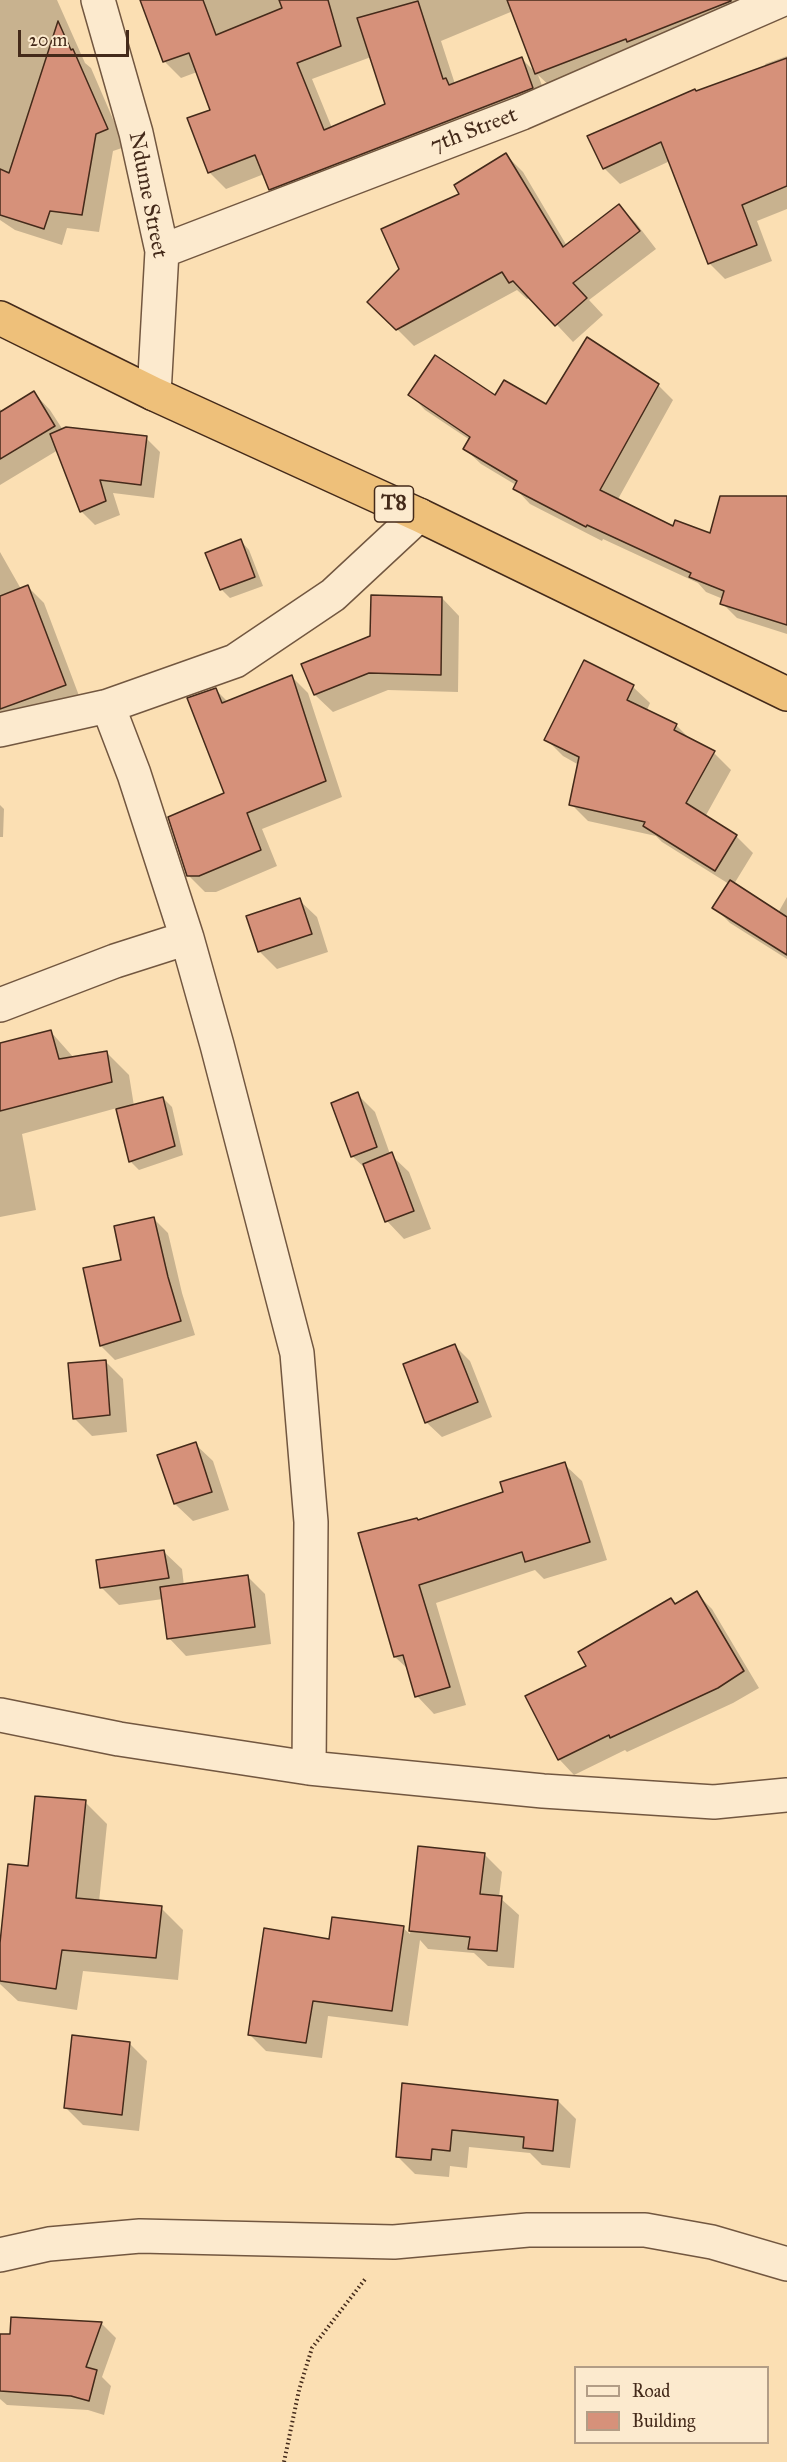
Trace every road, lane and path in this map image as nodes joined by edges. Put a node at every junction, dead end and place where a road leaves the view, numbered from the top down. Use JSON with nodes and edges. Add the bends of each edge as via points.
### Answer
{"nodes":[{"id":1,"x":98,"y":0,"type":"edge"},
{"id":2,"x":781,"y":0,"type":"edge"},
{"id":3,"x":162,"y":251,"type":"junction"},
{"id":4,"x":0,"y":318,"type":"edge"},
{"id":5,"x":154,"y":394,"type":"junction"},
{"id":6,"x":419,"y":515,"type":"junction"},
{"id":7,"x":787,"y":694,"type":"edge"},
{"id":8,"x":108,"y":706,"type":"junction"},
{"id":9,"x":0,"y":730,"type":"edge"},
{"id":10,"x":187,"y":938,"type":"junction"},
{"id":11,"x":0,"y":1005,"type":"edge"},
{"id":12,"x":0,"y":1715,"type":"edge"},
{"id":13,"x":309,"y":1768,"type":"junction"},
{"id":14,"x":787,"y":1795,"type":"edge"},
{"id":15,"x":394,"y":2242,"type":"junction"},
{"id":16,"x":0,"y":2255,"type":"edge"},
{"id":17,"x":787,"y":2264,"type":"edge"},
{"id":18,"x":284,"y":2462,"type":"edge"}],
"edges":[{"from":1,"to":3,"type":"street","name":"Ndume Street","via":[[136,133]]},
{"from":2,"to":3,"type":"street","name":"7th Street","via":[[522,113]]},
{"from":3,"to":5,"type":"street","name":"Ndume Street"},
{"from":4,"to":5,"type":"highway","number":"T8"},
{"from":5,"to":6,"type":"highway","number":"T8"},
{"from":6,"to":7,"type":"highway","number":"T8"},
{"from":6,"to":8,"type":"street","via":[[333,596],[235,661]]},
{"from":8,"to":9,"type":"street"},
{"from":8,"to":10,"type":"street","via":[[135,774]]},
{"from":10,"to":11,"type":"street"},
{"from":10,"to":13,"type":"street","via":[[297,1353],[311,1522]]},
{"from":12,"to":13,"type":"street","via":[[119,1739]]},
{"from":13,"to":14,"type":"street","via":[[543,1791],[714,1802]]},
{"from":15,"to":16,"type":"street","via":[[140,2236],[50,2244]]},
{"from":15,"to":17,"type":"street","via":[[528,2230],[645,2230],[712,2242]]},
{"from":15,"to":18,"type":"path","via":[[312,2348]]}]}
